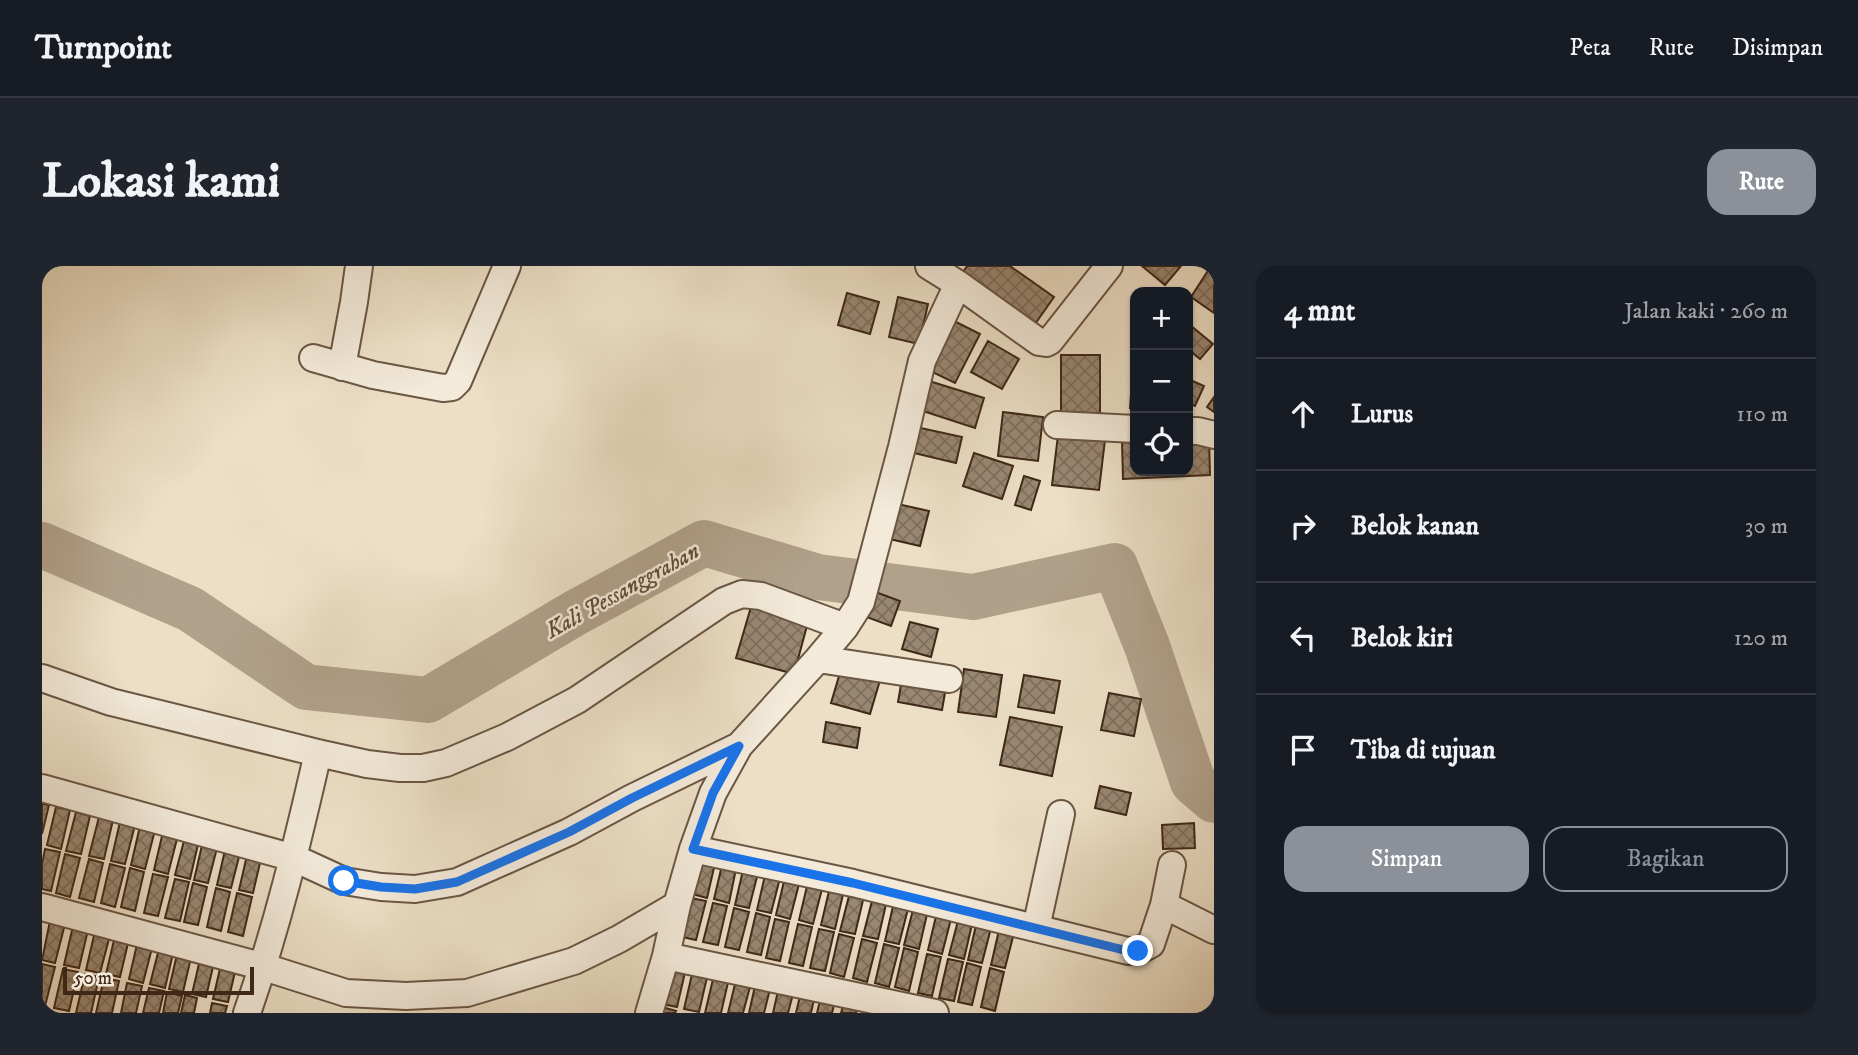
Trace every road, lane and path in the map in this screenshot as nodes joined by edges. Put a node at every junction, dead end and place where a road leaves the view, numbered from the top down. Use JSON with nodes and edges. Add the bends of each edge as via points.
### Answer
{"nodes":[{"id":1,"x":359,"y":266,"type":"edge"},
{"id":2,"x":507,"y":266,"type":"edge"},
{"id":3,"x":929,"y":266,"type":"edge"},
{"id":4,"x":1109,"y":266,"type":"edge"},
{"id":5,"x":958,"y":284,"type":"junction"},
{"id":6,"x":313,"y":358,"type":"dead end"},
{"id":7,"x":342,"y":367,"type":"junction"},
{"id":8,"x":1057,"y":425,"type":"dead end"},
{"id":9,"x":1130,"y":429,"type":"edge"},
{"id":10,"x":1193,"y":431,"type":"edge"},
{"id":11,"x":1214,"y":435,"type":"edge"},
{"id":12,"x":845,"y":627,"type":"junction"},
{"id":13,"x":818,"y":659,"type":"junction"},
{"id":14,"x":42,"y":678,"type":"edge"},
{"id":15,"x":949,"y":679,"type":"dead end"},
{"id":16,"x":739,"y":746,"type":"junction"},
{"id":17,"x":318,"y":753,"type":"junction"},
{"id":18,"x":42,"y":788,"type":"edge"},
{"id":19,"x":1061,"y":814,"type":"dead end"},
{"id":20,"x":693,"y":849,"type":"junction"},
{"id":21,"x":293,"y":858,"type":"junction"},
{"id":22,"x":1172,"y":865,"type":"dead end"},
{"id":23,"x":677,"y":905,"type":"junction"},
{"id":24,"x":1164,"y":905,"type":"junction"},
{"id":25,"x":42,"y":907,"type":"edge"},
{"id":26,"x":1037,"y":928,"type":"junction"},
{"id":27,"x":1214,"y":930,"type":"edge"},
{"id":28,"x":667,"y":956,"type":"junction"},
{"id":29,"x":264,"y":967,"type":"junction"},
{"id":30,"x":247,"y":1013,"type":"edge"},
{"id":31,"x":649,"y":1013,"type":"edge"},
{"id":32,"x":935,"y":1013,"type":"edge"}],
"edges":[{"from":1,"to":7,"type":"street"},
{"from":2,"to":7,"type":"street","via":[[452,387]]},
{"from":3,"to":5,"type":"street"},
{"from":4,"to":5,"type":"street","via":[[1046,343]]},
{"from":5,"to":12,"type":"street","via":[[922,361],[861,602]]},
{"from":6,"to":7,"type":"street"},
{"from":8,"to":9,"type":"street"},
{"from":10,"to":11,"type":"street"},
{"from":12,"to":13,"type":"street"},
{"from":12,"to":17,"type":"street","via":[[761,596],[742,594],[724,601],[577,700],[446,763],[400,768]]},
{"from":13,"to":15,"type":"street"},
{"from":13,"to":16,"type":"street"},
{"from":14,"to":17,"type":"street","via":[[111,702]]},
{"from":16,"to":20,"type":"street","via":[[713,793]]},
{"from":16,"to":21,"type":"street","via":[[569,832],[457,882],[415,889],[381,887],[344,881]]},
{"from":17,"to":21,"type":"street"},
{"from":18,"to":21,"type":"street"},
{"from":19,"to":26,"type":"street"},
{"from":20,"to":23,"type":"street"},
{"from":20,"to":26,"type":"street"},
{"from":21,"to":29,"type":"street"},
{"from":22,"to":24,"type":"street"},
{"from":23,"to":28,"type":"street"},
{"from":23,"to":29,"type":"street","via":[[574,961],[467,993],[346,993]]},
{"from":24,"to":26,"type":"street","via":[[1150,944],[1138,951]]},
{"from":24,"to":27,"type":"street"},
{"from":25,"to":29,"type":"street"},
{"from":28,"to":31,"type":"street"},
{"from":28,"to":32,"type":"street"},
{"from":29,"to":30,"type":"street"}]}
